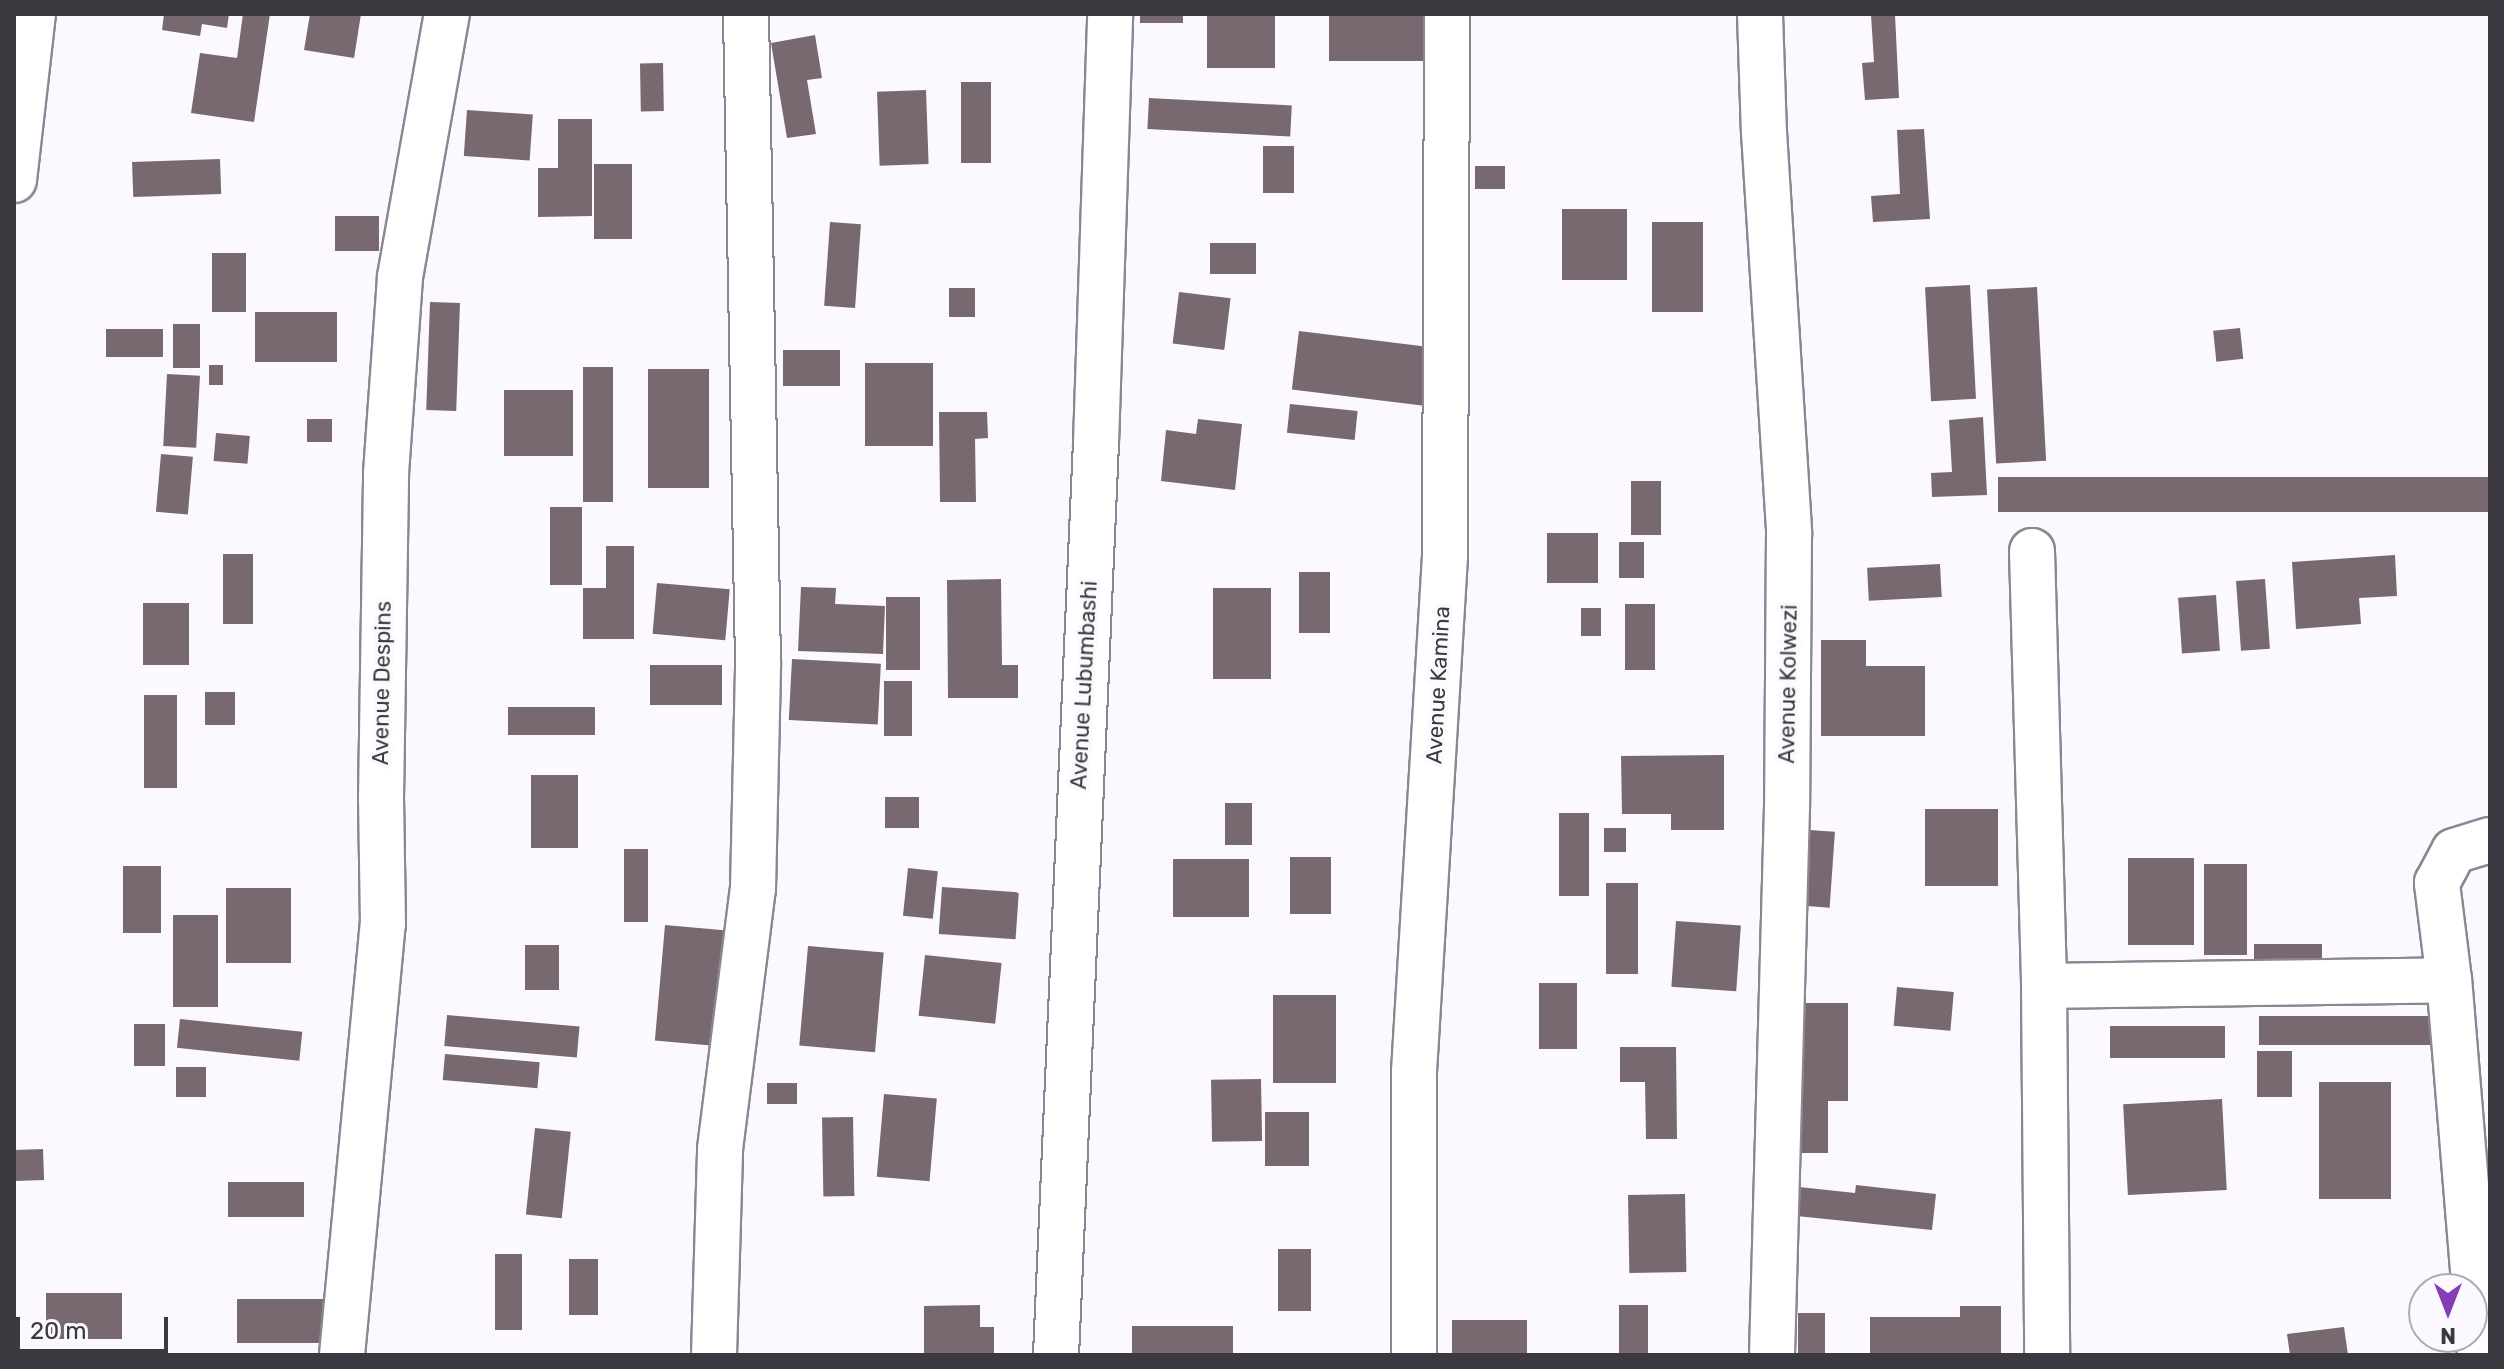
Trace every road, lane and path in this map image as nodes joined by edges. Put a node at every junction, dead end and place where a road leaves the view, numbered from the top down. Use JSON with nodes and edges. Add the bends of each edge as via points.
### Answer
{"nodes":[{"id":1,"x":33,"y":14,"type":"edge"},
{"id":2,"x":447,"y":14,"type":"edge"},
{"id":3,"x":746,"y":14,"type":"edge"},
{"id":4,"x":1110,"y":14,"type":"edge"},
{"id":5,"x":1447,"y":14,"type":"edge"},
{"id":6,"x":1760,"y":14,"type":"edge"},
{"id":7,"x":14,"y":180,"type":"edge"},
{"id":8,"x":2032,"y":551,"type":"dead end"},
{"id":9,"x":2490,"y":840,"type":"edge"},
{"id":10,"x":2449,"y":980,"type":"junction"},
{"id":11,"x":2044,"y":986,"type":"junction"},
{"id":12,"x":342,"y":1355,"type":"edge"},
{"id":13,"x":714,"y":1355,"type":"edge"},
{"id":14,"x":1056,"y":1355,"type":"edge"},
{"id":15,"x":1414,"y":1355,"type":"edge"},
{"id":16,"x":1772,"y":1355,"type":"edge"},
{"id":17,"x":2047,"y":1355,"type":"edge"},
{"id":18,"x":2480,"y":1355,"type":"edge"}],
"edges":[{"from":1,"to":7,"type":"street"},
{"from":2,"to":12,"type":"street","name":"Avenue Despins","via":[[400,277],[386,473],[383,924]]},
{"from":3,"to":13,"type":"street","via":[[758,662],[753,874],[720,1149]]},
{"from":4,"to":14,"type":"street","name":"Avenue Lubumbashi"},
{"from":5,"to":15,"type":"street","name":"Avenue Kamina","via":[[1445,557],[1414,1072]]},
{"from":6,"to":16,"type":"street","name":"Avenue Kolwezi","via":[[1789,534]]},
{"from":8,"to":11,"type":"street"},
{"from":9,"to":10,"type":"street","via":[[2454,851],[2437,883]]},
{"from":10,"to":11,"type":"street"},
{"from":10,"to":18,"type":"street"},
{"from":11,"to":17,"type":"street"}]}
